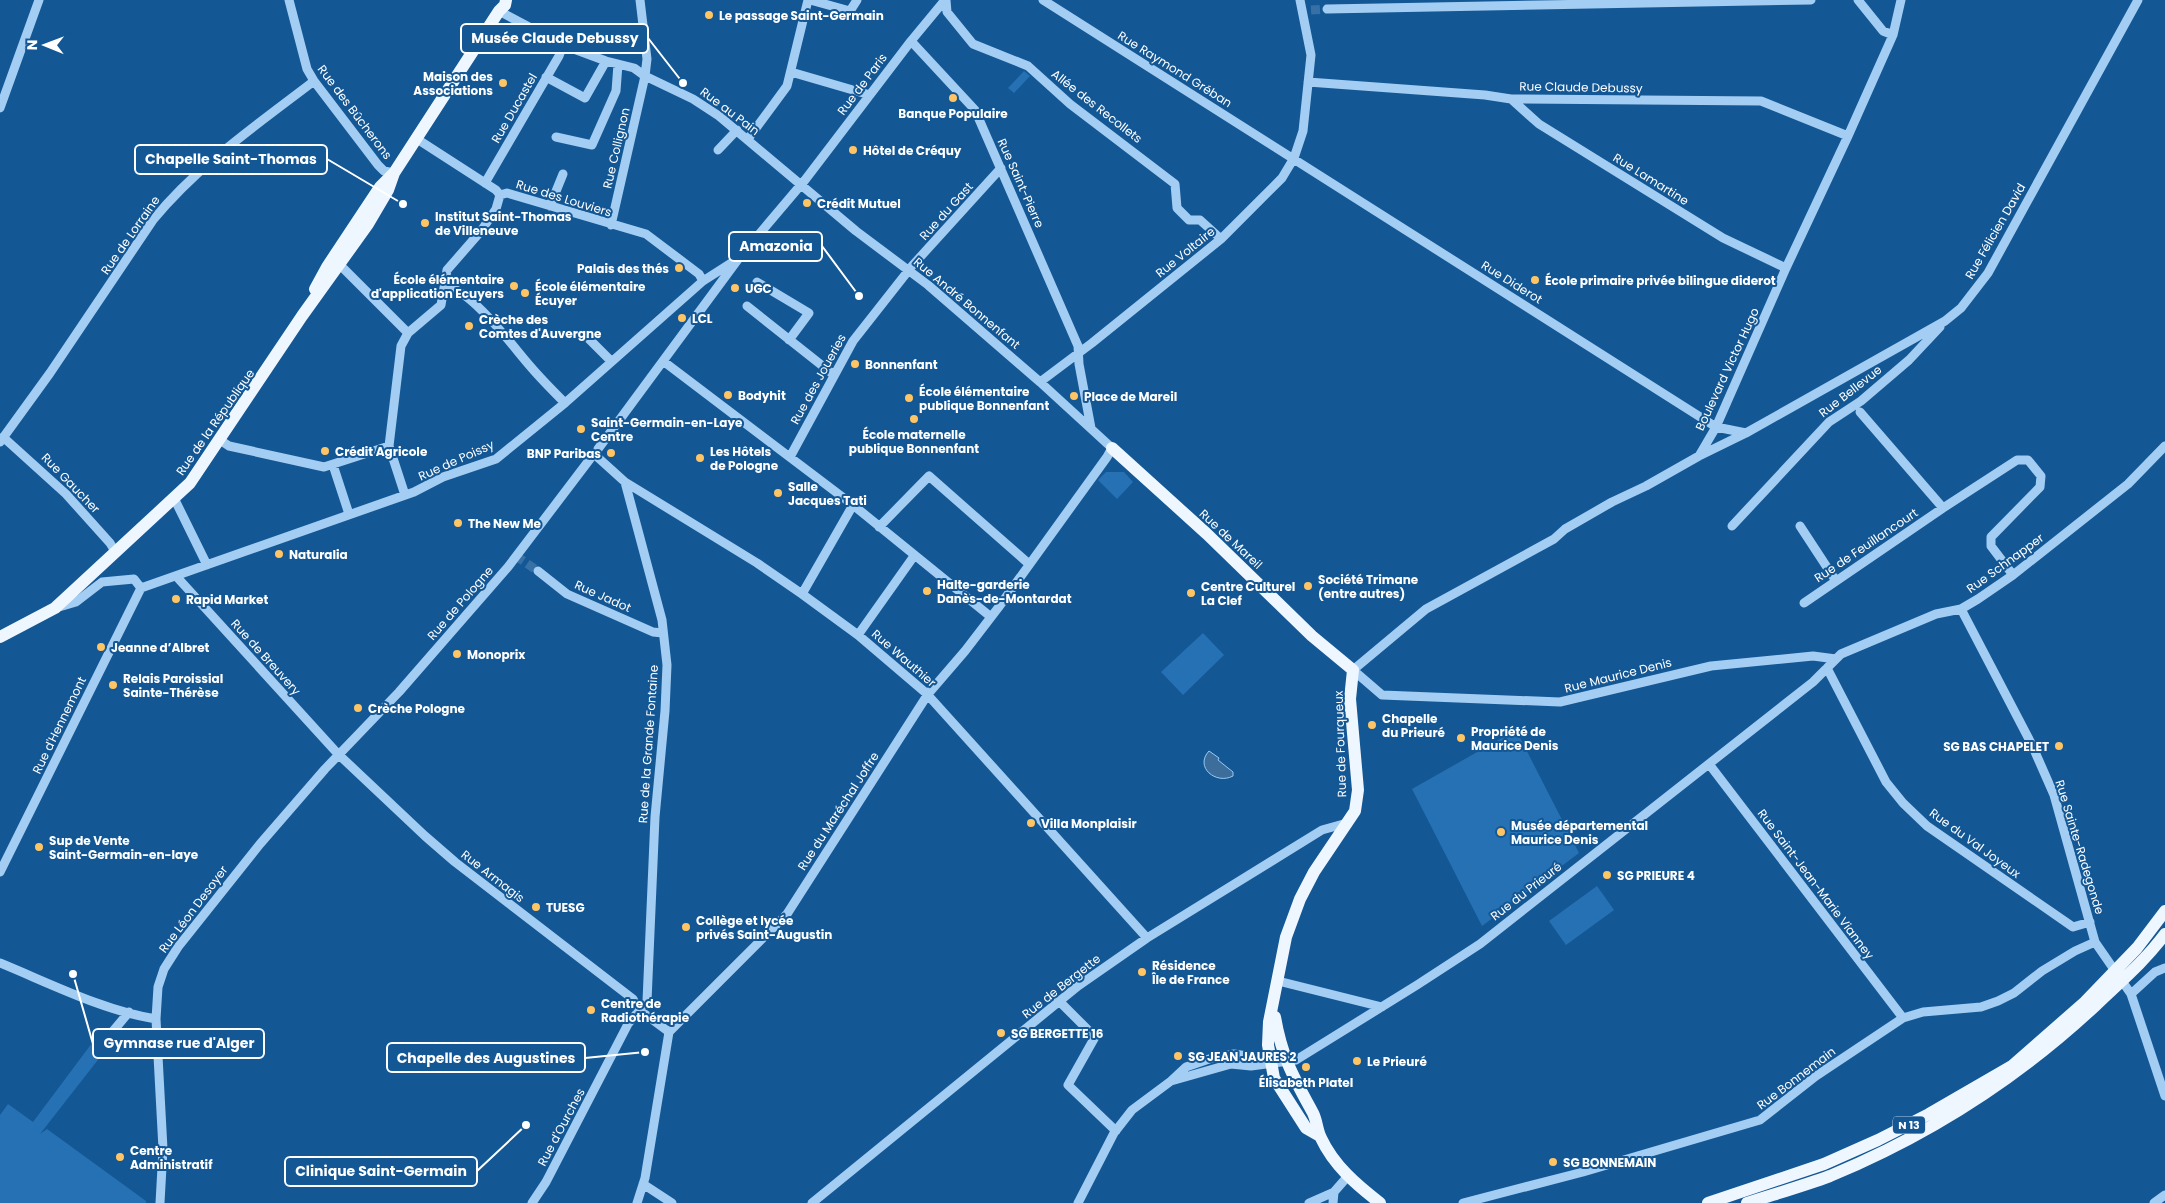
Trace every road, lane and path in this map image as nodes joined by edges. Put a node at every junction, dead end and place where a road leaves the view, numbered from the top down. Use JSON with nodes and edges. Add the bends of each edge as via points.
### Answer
{"nodes":[{"id":1,"x":39,"y":0,"type":"edge"},
{"id":2,"x":289,"y":0,"type":"edge"},
{"id":3,"x":640,"y":0,"type":"edge"},
{"id":4,"x":809,"y":0,"type":"edge"},
{"id":5,"x":857,"y":0,"type":"edge"},
{"id":6,"x":945,"y":0,"type":"edge"},
{"id":7,"x":1043,"y":0,"type":"edge"},
{"id":8,"x":1811,"y":0,"type":"edge"},
{"id":9,"x":1858,"y":0,"type":"edge"},
{"id":10,"x":1901,"y":0,"type":"edge"},
{"id":11,"x":2138,"y":0,"type":"edge"},
{"id":12,"x":501,"y":4,"type":"edge"},
{"id":13,"x":1304,"y":6,"type":"edge"},
{"id":14,"x":1327,"y":9,"type":"tunnel mouth"},
{"id":15,"x":1893,"y":35,"type":"junction"},
{"id":16,"x":911,"y":40,"type":"junction"},
{"id":17,"x":563,"y":45,"type":"junction"},
{"id":18,"x":606,"y":61,"type":"junction"},
{"id":19,"x":618,"y":64,"type":"junction"},
{"id":20,"x":791,"y":72,"type":"junction"},
{"id":21,"x":645,"y":76,"type":"junction"},
{"id":22,"x":546,"y":77,"type":"junction"},
{"id":23,"x":314,"y":81,"type":"junction"},
{"id":24,"x":1308,"y":82,"type":"junction"},
{"id":25,"x":870,"y":95,"type":"junction"},
{"id":26,"x":1511,"y":99,"type":"junction"},
{"id":27,"x":0,"y":108,"type":"edge"},
{"id":28,"x":736,"y":130,"type":"junction"},
{"id":29,"x":556,"y":136,"type":"dead end"},
{"id":30,"x":1848,"y":136,"type":"junction"},
{"id":31,"x":417,"y":138,"type":"junction"},
{"id":32,"x":748,"y":139,"type":"junction"},
{"id":33,"x":718,"y":150,"type":"dead end"},
{"id":34,"x":1294,"y":158,"type":"junction"},
{"id":35,"x":1001,"y":168,"type":"junction"},
{"id":36,"x":394,"y":173,"type":"junction"},
{"id":37,"x":562,"y":174,"type":"dead end"},
{"id":38,"x":485,"y":183,"type":"junction"},
{"id":39,"x":800,"y":185,"type":"junction"},
{"id":40,"x":500,"y":196,"type":"junction"},
{"id":41,"x":550,"y":206,"type":"junction"},
{"id":42,"x":611,"y":225,"type":"junction"},
{"id":43,"x":1221,"y":239,"type":"junction"},
{"id":44,"x":340,"y":250,"type":"junction"},
{"id":45,"x":739,"y":258,"type":"junction"},
{"id":46,"x":340,"y":266,"type":"junction"},
{"id":47,"x":1786,"y":268,"type":"junction"},
{"id":48,"x":910,"y":270,"type":"junction"},
{"id":49,"x":703,"y":281,"type":"junction"},
{"id":50,"x":757,"y":282,"type":"dead end"},
{"id":51,"x":444,"y":285,"type":"junction"},
{"id":52,"x":747,"y":306,"type":"dead end"},
{"id":53,"x":302,"y":316,"type":"junction"},
{"id":54,"x":1945,"y":321,"type":"junction"},
{"id":55,"x":408,"y":333,"type":"junction"},
{"id":56,"x":587,"y":337,"type":"dead end"},
{"id":57,"x":789,"y":340,"type":"junction"},
{"id":58,"x":1078,"y":353,"type":"junction"},
{"id":59,"x":611,"y":361,"type":"junction"},
{"id":60,"x":663,"y":361,"type":"junction"},
{"id":61,"x":834,"y":375,"type":"junction"},
{"id":62,"x":1040,"y":382,"type":"junction"},
{"id":63,"x":565,"y":403,"type":"junction"},
{"id":64,"x":1860,"y":412,"type":"dead end"},
{"id":65,"x":1716,"y":427,"type":"junction"},
{"id":66,"x":1091,"y":428,"type":"junction"},
{"id":67,"x":1746,"y":433,"type":"junction"},
{"id":68,"x":1,"y":439,"type":"edge"},
{"id":69,"x":220,"y":440,"type":"junction"},
{"id":70,"x":389,"y":446,"type":"junction"},
{"id":71,"x":2165,"y":446,"type":"edge"},
{"id":72,"x":1112,"y":448,"type":"junction"},
{"id":73,"x":594,"y":454,"type":"junction"},
{"id":74,"x":1699,"y":456,"type":"junction"},
{"id":75,"x":790,"y":457,"type":"junction"},
{"id":76,"x":333,"y":465,"type":"junction"},
{"id":77,"x":625,"y":482,"type":"junction"},
{"id":78,"x":404,"y":495,"type":"junction"},
{"id":79,"x":174,"y":498,"type":"junction"},
{"id":80,"x":853,"y":505,"type":"junction"},
{"id":81,"x":1943,"y":508,"type":"junction"},
{"id":82,"x":349,"y":514,"type":"junction"},
{"id":83,"x":879,"y":526,"type":"junction"},
{"id":84,"x":1732,"y":526,"type":"dead end"},
{"id":85,"x":1800,"y":526,"type":"dead end"},
{"id":86,"x":116,"y":553,"type":"junction"},
{"id":87,"x":914,"y":556,"type":"junction"},
{"id":88,"x":207,"y":564,"type":"junction"},
{"id":89,"x":1029,"y":564,"type":"junction"},
{"id":90,"x":538,"y":572,"type":"tunnel mouth"},
{"id":91,"x":176,"y":576,"type":"junction"},
{"id":92,"x":2013,"y":576,"type":"junction"},
{"id":93,"x":1836,"y":581,"type":"junction"},
{"id":94,"x":141,"y":588,"type":"junction"},
{"id":95,"x":802,"y":594,"type":"junction"},
{"id":96,"x":1804,"y":603,"type":"dead end"},
{"id":97,"x":55,"y":608,"type":"junction"},
{"id":98,"x":1961,"y":609,"type":"junction"},
{"id":99,"x":991,"y":617,"type":"junction"},
{"id":100,"x":664,"y":633,"type":"junction"},
{"id":101,"x":858,"y":635,"type":"junction"},
{"id":102,"x":0,"y":637,"type":"edge"},
{"id":103,"x":1836,"y":659,"type":"junction"},
{"id":104,"x":1826,"y":668,"type":"junction"},
{"id":105,"x":1353,"y":670,"type":"junction"},
{"id":106,"x":928,"y":694,"type":"junction"},
{"id":107,"x":338,"y":754,"type":"junction"},
{"id":108,"x":1709,"y":764,"type":"junction"},
{"id":109,"x":1347,"y":822,"type":"junction"},
{"id":110,"x":0,"y":872,"type":"edge"},
{"id":111,"x":2165,"y":911,"type":"edge"},
{"id":112,"x":2090,"y":922,"type":"junction"},
{"id":113,"x":2165,"y":934,"type":"edge"},
{"id":114,"x":1147,"y":938,"type":"junction"},
{"id":115,"x":2095,"y":942,"type":"junction"},
{"id":116,"x":0,"y":963,"type":"edge"},
{"id":117,"x":2165,"y":968,"type":"edge"},
{"id":118,"x":1278,"y":981,"type":"junction"},
{"id":119,"x":2131,"y":994,"type":"junction"},
{"id":120,"x":1058,"y":1000,"type":"junction"},
{"id":121,"x":1273,"y":1007,"type":"junction"},
{"id":122,"x":1382,"y":1007,"type":"junction"},
{"id":123,"x":2086,"y":1008,"type":"junction"},
{"id":124,"x":638,"y":1009,"type":"junction"},
{"id":125,"x":129,"y":1012,"type":"junction"},
{"id":126,"x":1903,"y":1018,"type":"junction"},
{"id":127,"x":156,"y":1019,"type":"junction"},
{"id":128,"x":669,"y":1032,"type":"junction"},
{"id":129,"x":103,"y":1043,"type":"dead end"},
{"id":130,"x":1286,"y":1063,"type":"junction"},
{"id":131,"x":1271,"y":1064,"type":"junction"},
{"id":132,"x":2165,"y":1096,"type":"edge"},
{"id":133,"x":1116,"y":1130,"type":"junction"},
{"id":134,"x":1320,"y":1136,"type":"junction"},
{"id":135,"x":1348,"y":1176,"type":"junction"},
{"id":136,"x":643,"y":1184,"type":"junction"},
{"id":137,"x":1334,"y":1192,"type":"junction"},
{"id":138,"x":2165,"y":1195,"type":"edge"},
{"id":139,"x":160,"y":1203,"type":"edge"},
{"id":140,"x":532,"y":1203,"type":"edge"},
{"id":141,"x":637,"y":1203,"type":"edge"},
{"id":142,"x":672,"y":1203,"type":"edge"},
{"id":143,"x":812,"y":1203,"type":"edge"},
{"id":144,"x":1078,"y":1203,"type":"edge"},
{"id":145,"x":1309,"y":1203,"type":"edge"},
{"id":146,"x":1333,"y":1203,"type":"edge"},
{"id":147,"x":1380,"y":1203,"type":"edge"},
{"id":148,"x":1463,"y":1203,"type":"edge"},
{"id":149,"x":1708,"y":1203,"type":"edge"},
{"id":150,"x":1747,"y":1203,"type":"edge"},
{"id":151,"x":2154,"y":1203,"type":"edge"}],
"edges":[{"from":1,"to":27,"type":"street"},
{"from":2,"to":23,"type":"street","name":"Rue des Bûcherons","via":[[306,69]]},
{"from":3,"to":21,"type":"street","name":"Rue Collignon","via":[[647,59]]},
{"from":4,"to":5,"type":"street","via":[[850,11]]},
{"from":4,"to":20,"type":"street"},
{"from":6,"to":16,"type":"street","name":"Rue de Paris"},
{"from":6,"to":43,"type":"street","name":"Allée des Recollets","via":[[947,12],[973,44],[1028,66],[1070,104],[1175,184],[1177,208],[1189,220],[1200,220]]},
{"from":7,"to":34,"type":"street","name":"Rue Raymond Gréban"},
{"from":8,"to":14,"type":"street"},
{"from":9,"to":15,"type":"street","via":[[1884,31]]},
{"from":10,"to":15,"type":"street","name":"Boulevard Victor Hugo"},
{"from":11,"to":54,"type":"street","name":"Rue Félicien David","via":[[1988,273],[1961,308]]},
{"from":12,"to":17,"type":"street","name":"Rue au Pain"},
{"from":12,"to":31,"type":"main road","name":"Rue de la République"},
{"from":13,"to":24,"type":"street","name":"Rue Voltaire","via":[[1310,54]]},
{"from":15,"to":30,"type":"street","name":"Boulevard Victor Hugo"},
{"from":16,"to":25,"type":"street","name":"Rue de Paris"},
{"from":16,"to":35,"type":"street","name":"Rue Saint-Pierre","via":[[975,110]]},
{"from":17,"to":18,"type":"street","name":"Rue au Pain"},
{"from":17,"to":22,"type":"street","name":"Rue Ducastel"},
{"from":18,"to":19,"type":"street","name":"Rue au Pain"},
{"from":18,"to":22,"type":"street","via":[[585,98]]},
{"from":19,"to":21,"type":"street","name":"Rue au Pain","via":[[634,68]]},
{"from":19,"to":29,"type":"street","via":[[616,91],[592,145]]},
{"from":20,"to":25,"type":"street"},
{"from":20,"to":32,"type":"street","via":[[780,97]]},
{"from":21,"to":28,"type":"street","name":"Rue au Pain","via":[[693,99]]},
{"from":21,"to":42,"type":"street","name":"Rue Collignon"},
{"from":22,"to":38,"type":"street","name":"Rue Ducastel"},
{"from":23,"to":36,"type":"street","name":"Rue des Bûcherons","via":[[378,165],[384,171]]},
{"from":23,"to":68,"type":"street","name":"Rue de Lorraine","via":[[249,129],[171,198]]},
{"from":24,"to":26,"type":"street","name":"Rue Claude Debussy"},
{"from":24,"to":34,"type":"street","name":"Rue Voltaire","via":[[1303,131]]},
{"from":25,"to":39,"type":"street","name":"Rue de Paris"},
{"from":26,"to":30,"type":"street","name":"Rue Claude Debussy","via":[[1762,101]]},
{"from":26,"to":47,"type":"street","name":"Rue Lamartine","via":[[1540,124],[1714,233]]},
{"from":28,"to":32,"type":"street","name":"Rue au Pain"},
{"from":28,"to":33,"type":"street"},
{"from":30,"to":47,"type":"street","name":"Boulevard Victor Hugo"},
{"from":31,"to":36,"type":"main road","name":"Rue de la République"},
{"from":31,"to":38,"type":"street","name":"Rue des Louviers"},
{"from":32,"to":39,"type":"street","name":"Rue au Pain"},
{"from":34,"to":43,"type":"street","name":"Rue Voltaire","via":[[1282,178]]},
{"from":34,"to":65,"type":"street","name":"Rue Diderot"},
{"from":35,"to":48,"type":"street","name":"Rue du Gast"},
{"from":35,"to":58,"type":"street","name":"Rue Saint-Pierre","via":[[1078,346]]},
{"from":36,"to":44,"type":"main road","name":"Rue de la République","via":[[380,187]]},
{"from":36,"to":46,"type":"main road","name":"Rue de la République","via":[[388,190]]},
{"from":37,"to":41,"type":"street"},
{"from":38,"to":40,"type":"street","name":"Rue des Louviers"},
{"from":39,"to":45,"type":"street","name":"Rue de Paris"},
{"from":39,"to":48,"type":"street","name":"Rue André Bonnenfant"},
{"from":40,"to":41,"type":"street","name":"Rue des Louviers","via":[[507,193]]},
{"from":40,"to":51,"type":"street","via":[[496,209],[481,231],[447,270]]},
{"from":41,"to":42,"type":"street","name":"Rue des Louviers"},
{"from":42,"to":49,"type":"street","name":"Rue des Louviers","via":[[646,234],[699,274]]},
{"from":43,"to":58,"type":"street","name":"Rue Voltaire"},
{"from":44,"to":46,"type":"main road","via":[[337,262]]},
{"from":44,"to":53,"type":"main road","name":"Rue de la République","via":[[327,267]]},
{"from":45,"to":49,"type":"street","name":"Rue de Poissy"},
{"from":45,"to":60,"type":"street","name":"Rue de Pologne"},
{"from":46,"to":53,"type":"main road","name":"Rue de la République"},
{"from":46,"to":55,"type":"street"},
{"from":47,"to":65,"type":"street","name":"Boulevard Victor Hugo"},
{"from":48,"to":61,"type":"street","name":"Rue des Joueries","via":[[853,341]]},
{"from":48,"to":62,"type":"street","name":"Rue André Bonnenfant"},
{"from":49,"to":59,"type":"street","name":"Rue de Poissy"},
{"from":50,"to":57,"type":"street","via":[[809,313]]},
{"from":51,"to":55,"type":"street","via":[[441,305]]},
{"from":51,"to":63,"type":"street","via":[[454,288],[482,312]]},
{"from":52,"to":57,"type":"street"},
{"from":53,"to":69,"type":"main road","name":"Rue de la République"},
{"from":54,"to":67,"type":"street","name":"Rue Félicien David"},
{"from":54,"to":84,"type":"street","name":"Rue Bellevue","via":[[1909,360],[1861,401],[1829,422]]},
{"from":55,"to":70,"type":"street","via":[[401,346]]},
{"from":56,"to":59,"type":"street"},
{"from":57,"to":61,"type":"street"},
{"from":58,"to":62,"type":"street"},
{"from":58,"to":66,"type":"street"},
{"from":59,"to":63,"type":"street","name":"Rue de Poissy"},
{"from":60,"to":73,"type":"street","name":"Rue de Pologne","via":[[627,417]]},
{"from":60,"to":75,"type":"street"},
{"from":61,"to":75,"type":"street","name":"Rue des Joueries"},
{"from":62,"to":66,"type":"street","name":"Rue André Bonnenfant"},
{"from":63,"to":78,"type":"street","name":"Rue de Poissy","via":[[496,459],[443,477]]},
{"from":64,"to":81,"type":"street"},
{"from":65,"to":67,"type":"street"},
{"from":65,"to":74,"type":"street","name":"Boulevard Victor Hugo"},
{"from":66,"to":72,"type":"street","name":"Rue André Bonnenfant"},
{"from":67,"to":74,"type":"street","name":"Rue Félicien David"},
{"from":68,"to":86,"type":"street","name":"Rue Gaucher","via":[[66,494]]},
{"from":69,"to":76,"type":"street","via":[[230,446],[324,467]]},
{"from":69,"to":79,"type":"main road","name":"Rue de la République","via":[[190,483]]},
{"from":70,"to":76,"type":"street"},
{"from":70,"to":78,"type":"street"},
{"from":71,"to":92,"type":"street","name":"Rue Schnapper","via":[[2128,484]]},
{"from":72,"to":89,"type":"street","name":"Rue du Maréchal Joffre"},
{"from":72,"to":105,"type":"main road","name":"Rue de Mareil","via":[[1312,636]]},
{"from":73,"to":77,"type":"street","name":"Rue Wauthier"},
{"from":73,"to":107,"type":"street","name":"Rue de Pologne","via":[[508,567],[419,670]]},
{"from":74,"to":105,"type":"street","via":[[1426,609]]},
{"from":75,"to":80,"type":"street"},
{"from":76,"to":82,"type":"street"},
{"from":77,"to":95,"type":"street","name":"Rue Wauthier"},
{"from":77,"to":100,"type":"street","name":"Rue de la Grande Fontaine"},
{"from":78,"to":82,"type":"street","name":"Rue de Poissy"},
{"from":79,"to":86,"type":"main road","name":"Rue de la République"},
{"from":79,"to":88,"type":"street"},
{"from":80,"to":83,"type":"street"},
{"from":80,"to":95,"type":"street"},
{"from":81,"to":92,"type":"street","name":"Rue de Feuillancourt","via":[[2017,460],[2028,460],[2041,476],[2040,487],[1992,537],[1991,546]]},
{"from":81,"to":93,"type":"street","name":"Rue de Feuillancourt"},
{"from":82,"to":88,"type":"street","name":"Rue de Poissy"},
{"from":83,"to":87,"type":"street"},
{"from":83,"to":89,"type":"street","via":[[929,476]]},
{"from":85,"to":93,"type":"street"},
{"from":86,"to":97,"type":"main road","name":"Rue de la République"},
{"from":87,"to":99,"type":"street"},
{"from":87,"to":101,"type":"street"},
{"from":88,"to":91,"type":"street","name":"Rue de Poissy"},
{"from":89,"to":99,"type":"street","name":"Rue du Maréchal Joffre"},
{"from":90,"to":100,"type":"street","name":"Rue Jadot","via":[[567,594],[653,632]]},
{"from":91,"to":94,"type":"street","name":"Rue de Poissy"},
{"from":91,"to":107,"type":"street","name":"Rue de Breuvery"},
{"from":92,"to":98,"type":"street","name":"Rue Schnapper"},
{"from":93,"to":96,"type":"street","name":"Rue de Feuillancourt"},
{"from":94,"to":97,"type":"street","via":[[134,579],[102,582],[76,602]]},
{"from":94,"to":110,"type":"street","name":"Rue d'Hennemont"},
{"from":95,"to":101,"type":"street","name":"Rue Wauthier"},
{"from":97,"to":102,"type":"main road","name":"Rue de la République"},
{"from":98,"to":103,"type":"street","name":"Rue Schnapper","via":[[1936,614],[1841,654]]},
{"from":98,"to":112,"type":"street","name":"Rue Sainte-Radegonde","via":[[2032,745],[2054,795]]},
{"from":99,"to":106,"type":"street","name":"Rue du Maréchal Joffre"},
{"from":100,"to":124,"type":"street","name":"Rue de la Grande Fontaine","via":[[667,684],[656,804],[647,1001]]},
{"from":101,"to":106,"type":"street","name":"Rue Wauthier"},
{"from":103,"to":104,"type":"street","name":"Rue du Prieuré"},
{"from":103,"to":105,"type":"street","name":"Rue Maurice Denis","via":[[1812,656],[1712,666],[1560,702],[1382,695]]},
{"from":104,"to":108,"type":"street","name":"Rue du Prieuré","via":[[1813,682]]},
{"from":104,"to":112,"type":"street","name":"Rue du Val Joyeux","via":[[1886,782],[1926,826],[2073,927]]},
{"from":105,"to":109,"type":"main road","name":"Rue de Fourqueux","via":[[1350,699],[1358,798],[1355,811]]},
{"from":106,"to":114,"type":"street","name":"Rue Wauthier"},
{"from":106,"to":128,"type":"street","name":"Rue du Maréchal Joffre","via":[[787,914]]},
{"from":107,"to":124,"type":"street","name":"Rue Armagis","via":[[455,862],[633,998]]},
{"from":107,"to":127,"type":"street","name":"Rue Léon Desoyer","via":[[260,844],[178,947],[164,969],[158,987]]},
{"from":108,"to":122,"type":"street","name":"Rue du Prieuré","via":[[1480,944]]},
{"from":108,"to":126,"type":"street","name":"Rue Saint-Jean-Marie Vianney"},
{"from":109,"to":114,"type":"street","name":"Rue de Bergette","via":[[1322,830]]},
{"from":109,"to":118,"type":"main road","name":"Rue de Fourqueux","via":[[1300,899],[1286,938]]},
{"from":111,"to":123,"type":"main road","number":"N 13"},
{"from":112,"to":115,"type":"street","name":"Rue Sainte-Radegonde"},
{"from":113,"to":123,"type":"main road","number":"N 13","via":[[2149,955]]},
{"from":114,"to":120,"type":"street","name":"Rue de Bergette"},
{"from":115,"to":119,"type":"street","name":"Rue Sainte-Radegonde"},
{"from":115,"to":126,"type":"street","name":"Rue Bonnemain","via":[[2042,971],[1998,1001],[1981,1007],[1923,1012]]},
{"from":116,"to":125,"type":"street","via":[[74,994]]},
{"from":117,"to":119,"type":"street","via":[[2155,972]]},
{"from":118,"to":121,"type":"main road","name":"Rue de Fourqueux"},
{"from":118,"to":122,"type":"street"},
{"from":119,"to":132,"type":"street","name":"Rue Sainte-Radegonde"},
{"from":120,"to":133,"type":"street","via":[[1095,1037],[1068,1085]]},
{"from":120,"to":143,"type":"street","name":"Rue de Bergette"},
{"from":121,"to":130,"type":"main road","name":"Rue de Fourqueux","via":[[1279,1044]]},
{"from":121,"to":131,"type":"main road","name":"Rue de Fourqueux","via":[[1268,1044]]},
{"from":122,"to":130,"type":"street","name":"Rue du Prieuré"},
{"from":123,"to":149,"type":"main road","number":"N 13","via":[[2012,1066],[1929,1114],[1824,1164]]},
{"from":123,"to":150,"type":"main road","number":"N 13","via":[[2036,1058],[1943,1121],[1883,1153],[1828,1176]]},
{"from":124,"to":128,"type":"street","name":"Rue Armagis"},
{"from":124,"to":140,"type":"street","name":"Rue d'Ourches"},
{"from":125,"to":127,"type":"street"},
{"from":125,"to":129,"type":"street"},
{"from":126,"to":148,"type":"street","name":"Rue Bonnemain","via":[[1816,1076],[1760,1120]]},
{"from":127,"to":139,"type":"street","name":"Rue Léon Desoyer","via":[[163,1149]]},
{"from":128,"to":136,"type":"street"},
{"from":130,"to":131,"type":"street"},
{"from":130,"to":134,"type":"main road","name":"Rue de Fourqueux","via":[[1318,1122]]},
{"from":131,"to":133,"type":"street","via":[[1230,1064],[1172,1081],[1132,1110]]},
{"from":131,"to":134,"type":"main road","name":"Rue de Fourqueux","via":[[1279,1088],[1306,1128]]},
{"from":133,"to":144,"type":"street"},
{"from":134,"to":135,"type":"main road","name":"Rue de Fourqueux"},
{"from":135,"to":137,"type":"street"},
{"from":135,"to":147,"type":"main road","name":"Rue de Fourqueux"},
{"from":136,"to":141,"type":"street"},
{"from":136,"to":142,"type":"street"},
{"from":137,"to":145,"type":"street"},
{"from":137,"to":146,"type":"street"},
{"from":138,"to":151,"type":"street"}]}
